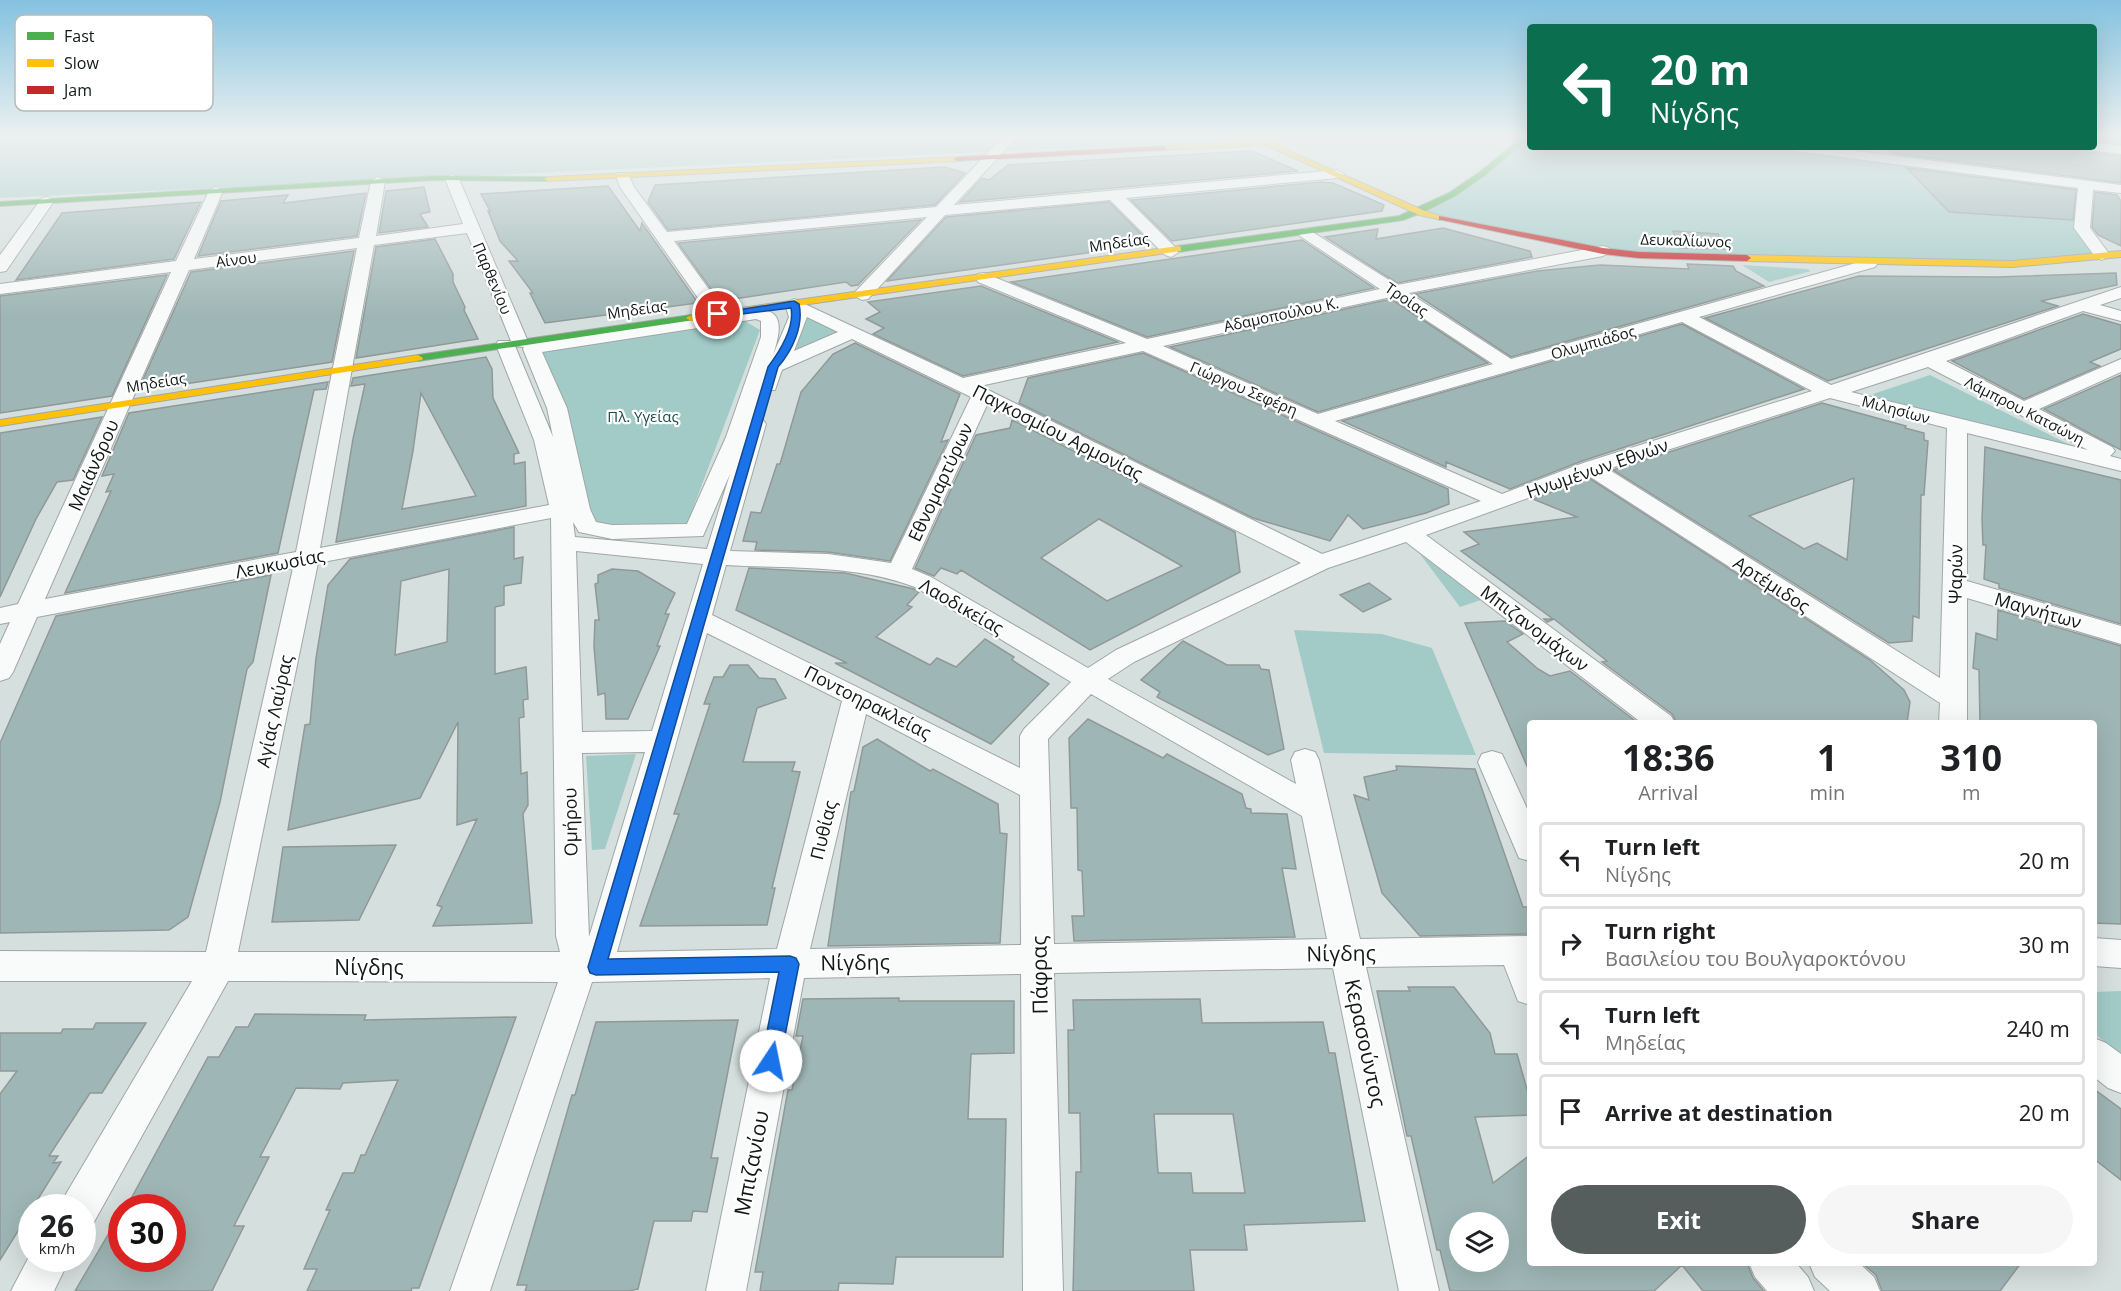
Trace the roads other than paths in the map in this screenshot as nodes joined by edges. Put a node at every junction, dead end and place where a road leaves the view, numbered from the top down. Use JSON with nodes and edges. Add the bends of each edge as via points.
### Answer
{"nodes":[{"id":1,"x":127,"y":196,"type":"edge"},
{"id":2,"x":214,"y":196,"type":"edge"},
{"id":3,"x":376,"y":196,"type":"edge"},
{"id":4,"x":459,"y":196,"type":"edge"},
{"id":5,"x":634,"y":196,"type":"edge"},
{"id":6,"x":954,"y":196,"type":"edge"},
{"id":7,"x":1100,"y":196,"type":"edge"},
{"id":8,"x":1115,"y":196,"type":"edge"},
{"id":9,"x":1385,"y":196,"type":"edge"},
{"id":10,"x":1455,"y":196,"type":"edge"},
{"id":11,"x":2085,"y":196,"type":"edge"},
{"id":12,"x":47,"y":201,"type":"junction"},
{"id":13,"x":0,"y":204,"type":"edge"},
{"id":14,"x":942,"y":210,"type":"junction"},
{"id":15,"x":1422,"y":213,"type":"junction"},
{"id":16,"x":472,"y":228,"type":"junction"},
{"id":17,"x":1305,"y":233,"type":"junction"},
{"id":18,"x":665,"y":237,"type":"junction"},
{"id":19,"x":368,"y":242,"type":"junction"},
{"id":20,"x":1603,"y":251,"type":"junction"},
{"id":21,"x":1171,"y":252,"type":"junction"},
{"id":22,"x":2114,"y":256,"type":"edge"},
{"id":23,"x":1869,"y":264,"type":"junction"},
{"id":24,"x":183,"y":265,"type":"junction"},
{"id":25,"x":0,"y":267,"type":"edge"},
{"id":26,"x":984,"y":278,"type":"junction"},
{"id":27,"x":0,"y":290,"type":"edge"},
{"id":28,"x":1395,"y":291,"type":"junction"},
{"id":29,"x":2121,"y":292,"type":"edge"},
{"id":30,"x":862,"y":295,"type":"junction"},
{"id":31,"x":794,"y":304,"type":"junction"},
{"id":32,"x":2083,"y":306,"type":"junction"},
{"id":33,"x":718,"y":314,"type":"junction"},
{"id":34,"x":2121,"y":316,"type":"edge"},
{"id":35,"x":1685,"y":317,"type":"junction"},
{"id":36,"x":853,"y":332,"type":"junction"},
{"id":37,"x":513,"y":343,"type":"junction"},
{"id":38,"x":1142,"y":343,"type":"junction"},
{"id":39,"x":1930,"y":360,"type":"junction"},
{"id":40,"x":2121,"y":365,"type":"edge"},
{"id":41,"x":1508,"y":366,"type":"junction"},
{"id":42,"x":344,"y":369,"type":"junction"},
{"id":43,"x":765,"y":372,"type":"junction"},
{"id":44,"x":962,"y":384,"type":"junction"},
{"id":45,"x":1829,"y":392,"type":"junction"},
{"id":46,"x":982,"y":394,"type":"junction"},
{"id":47,"x":121,"y":404,"type":"junction"},
{"id":48,"x":2024,"y":409,"type":"junction"},
{"id":49,"x":1317,"y":420,"type":"junction"},
{"id":50,"x":0,"y":423,"type":"edge"},
{"id":51,"x":1957,"y":425,"type":"junction"},
{"id":52,"x":2121,"y":460,"type":"edge"},
{"id":53,"x":2121,"y":465,"type":"edge"},
{"id":54,"x":1591,"y":468,"type":"junction"},
{"id":55,"x":1501,"y":502,"type":"junction"},
{"id":56,"x":561,"y":509,"type":"junction"},
{"id":57,"x":1410,"y":534,"type":"junction"},
{"id":58,"x":564,"y":543,"type":"junction"},
{"id":59,"x":717,"y":557,"type":"junction"},
{"id":60,"x":307,"y":558,"type":"junction"},
{"id":61,"x":1320,"y":563,"type":"junction"},
{"id":62,"x":899,"y":571,"type":"junction"},
{"id":63,"x":1955,"y":586,"type":"junction"},
{"id":64,"x":28,"y":610,"type":"junction"},
{"id":65,"x":0,"y":616,"type":"edge"},
{"id":66,"x":699,"y":619,"type":"junction"},
{"id":67,"x":2121,"y":635,"type":"edge"},
{"id":68,"x":0,"y":672,"type":"edge"},
{"id":69,"x":1088,"y":680,"type":"junction"},
{"id":70,"x":857,"y":696,"type":"junction"},
{"id":71,"x":1953,"y":711,"type":"edge"},
{"id":72,"x":1656,"y":720,"type":"edge"},
{"id":73,"x":663,"y":741,"type":"junction"},
{"id":74,"x":569,"y":743,"type":"junction"},
{"id":75,"x":1305,"y":760,"type":"dead end"},
{"id":76,"x":1492,"y":762,"type":"dead end"},
{"id":77,"x":1035,"y":789,"type":"junction"},
{"id":78,"x":1315,"y":809,"type":"junction"},
{"id":79,"x":1527,"y":842,"type":"edge"},
{"id":80,"x":1523,"y":950,"type":"edge"},
{"id":81,"x":2097,"y":952,"type":"edge"},
{"id":82,"x":1346,"y":953,"type":"junction"},
{"id":83,"x":2121,"y":954,"type":"edge"},
{"id":84,"x":1039,"y":959,"type":"junction"},
{"id":85,"x":790,"y":964,"type":"junction"},
{"id":86,"x":0,"y":966,"type":"edge"},
{"id":87,"x":219,"y":966,"type":"junction"},
{"id":88,"x":588,"y":967,"type":"junction"},
{"id":89,"x":1527,"y":973,"type":"edge"},
{"id":90,"x":2097,"y":1057,"type":"edge"},
{"id":91,"x":2121,"y":1076,"type":"edge"},
{"id":92,"x":88,"y":1194,"type":"edge"},
{"id":93,"x":1772,"y":1266,"type":"edge"},
{"id":94,"x":1832,"y":1266,"type":"edge"},
{"id":95,"x":42,"y":1272,"type":"edge"},
{"id":96,"x":31,"y":1291,"type":"edge"},
{"id":97,"x":470,"y":1291,"type":"edge"},
{"id":98,"x":726,"y":1291,"type":"edge"},
{"id":99,"x":1043,"y":1291,"type":"edge"},
{"id":100,"x":1419,"y":1291,"type":"edge"},
{"id":101,"x":1794,"y":1291,"type":"edge"},
{"id":102,"x":1860,"y":1291,"type":"edge"}],
"edges":[{"from":1,"to":12,"type":"street"},
{"from":2,"to":24,"type":"street","name":"Μαιάνδρου"},
{"from":3,"to":19,"type":"street","name":"Αγίας Λαύρας"},
{"from":4,"to":16,"type":"street","name":"Παρθενίου"},
{"from":5,"to":18,"type":"street"},
{"from":6,"to":14,"type":"street"},
{"from":7,"to":14,"type":"street"},
{"from":8,"to":21,"type":"street"},
{"from":9,"to":15,"type":"street","name":"Δευκαλίωνος"},
{"from":10,"to":15,"type":"street"},
{"from":11,"to":22,"type":"street","via":[[2082,228]]},
{"from":12,"to":13,"type":"street"},
{"from":12,"to":25,"type":"street"},
{"from":14,"to":18,"type":"street"},
{"from":14,"to":30,"type":"street"},
{"from":15,"to":17,"type":"street","name":"Μηδείας"},
{"from":15,"to":20,"type":"street","name":"Δευκαλίωνος"},
{"from":16,"to":19,"type":"street","name":"Αίνου"},
{"from":16,"to":37,"type":"street","name":"Παρθενίου"},
{"from":17,"to":21,"type":"street","name":"Μηδείας"},
{"from":17,"to":28,"type":"street","name":"Τροίας"},
{"from":18,"to":33,"type":"street"},
{"from":19,"to":24,"type":"street","name":"Αίνου"},
{"from":19,"to":42,"type":"street","name":"Αγίας Λαύρας"},
{"from":20,"to":23,"type":"street","name":"Δευκαλίωνος"},
{"from":20,"to":28,"type":"street","name":"Αδαμοπούλου Κ."},
{"from":21,"to":26,"type":"street","name":"Μηδείας"},
{"from":22,"to":23,"type":"street","name":"Δευκαλίωνος","via":[[2012,264]]},
{"from":23,"to":35,"type":"street","name":"Ολυμπιάδος"},
{"from":24,"to":27,"type":"street","name":"Αίνου"},
{"from":24,"to":47,"type":"street","name":"Μαιάνδρου"},
{"from":26,"to":30,"type":"street","name":"Μηδείας"},
{"from":26,"to":38,"type":"street","name":"Γιώργου Σεφέρη"},
{"from":28,"to":38,"type":"street","name":"Αδαμοπούλου Κ."},
{"from":28,"to":41,"type":"street","name":"Τροίας"},
{"from":29,"to":32,"type":"street","name":"Ηνωμένων Εθνών"},
{"from":30,"to":31,"type":"street","name":"Μηδείας"},
{"from":31,"to":33,"type":"street","name":"Μηδείας"},
{"from":31,"to":36,"type":"street","name":"Παγκοσμίου Αρμονίας"},
{"from":31,"to":43,"type":"street","via":[[798,317],[784,354]]},
{"from":32,"to":34,"type":"street"},
{"from":32,"to":39,"type":"street","name":"Ηνωμένων Εθνών"},
{"from":33,"to":37,"type":"street","name":"Μηδείας"},
{"from":35,"to":41,"type":"street","name":"Ολυμπιάδος"},
{"from":35,"to":45,"type":"street","name":"Μιλησίων"},
{"from":36,"to":43,"type":"street"},
{"from":36,"to":44,"type":"street","name":"Παγκοσμίου Αρμονίας"},
{"from":37,"to":42,"type":"street","name":"Μηδείας"},
{"from":37,"to":56,"type":"street","name":"Ομήρου"},
{"from":38,"to":44,"type":"street","name":"Αδαμοπούλου Κ."},
{"from":38,"to":49,"type":"street","name":"Γιώργου Σεφέρη"},
{"from":39,"to":45,"type":"street","name":"Ηνωμένων Εθνών"},
{"from":39,"to":48,"type":"street","name":"Λάμπρου Κατσώνη"},
{"from":40,"to":48,"type":"street"},
{"from":41,"to":49,"type":"street","name":"Ολυμπιάδος"},
{"from":42,"to":47,"type":"street","name":"Μηδείας"},
{"from":42,"to":60,"type":"street","name":"Αγίας Λαύρας"},
{"from":43,"to":43,"type":"street","via":[[695,531],[612,532],[587,527],[579,509],[557,408],[532,349],[757,314],[770,318]]},
{"from":43,"to":59,"type":"street"},
{"from":44,"to":46,"type":"street","name":"Παγκοσμίου Αρμονίας"},
{"from":45,"to":51,"type":"street","name":"Μιλησίων"},
{"from":45,"to":54,"type":"street","name":"Ηνωμένων Εθνών"},
{"from":46,"to":61,"type":"street","name":"Παγκοσμίου Αρμονίας"},
{"from":46,"to":62,"type":"street","name":"Εθνομαρτύρων"},
{"from":47,"to":50,"type":"street","name":"Μηδείας"},
{"from":47,"to":64,"type":"street","name":"Μαιάνδρου"},
{"from":48,"to":52,"type":"street","name":"Λάμπρου Κατσώνη"},
{"from":49,"to":55,"type":"street","name":"Γιώργου Σεφέρη"},
{"from":51,"to":53,"type":"street","name":"Μιλησίων"},
{"from":51,"to":63,"type":"street","name":"Ψαρών"},
{"from":54,"to":55,"type":"street","name":"Ηνωμένων Εθνών"},
{"from":54,"to":71,"type":"street","name":"Αρτέμιδος"},
{"from":55,"to":57,"type":"street","name":"Ηνωμένων Εθνών"},
{"from":56,"to":58,"type":"street","name":"Ομήρου"},
{"from":56,"to":60,"type":"street","name":"Λευκωσίας"},
{"from":57,"to":61,"type":"street","name":"Ηνωμένων Εθνών"},
{"from":57,"to":72,"type":"street","name":"Μπιζανομάχων"},
{"from":58,"to":59,"type":"street","name":"Λαοδικείας"},
{"from":58,"to":74,"type":"street","name":"Ομήρου"},
{"from":59,"to":62,"type":"street","name":"Λαοδικείας"},
{"from":59,"to":66,"type":"street"},
{"from":60,"to":64,"type":"street","name":"Λευκωσίας"},
{"from":60,"to":87,"type":"street","name":"Αγίας Λαύρας"},
{"from":61,"to":69,"type":"street","name":"Ηνωμένων Εθνών","via":[[1125,656]]},
{"from":62,"to":69,"type":"street","name":"Λαοδικείας"},
{"from":63,"to":67,"type":"street","name":"Μαγνήτων"},
{"from":63,"to":71,"type":"street","name":"Ψαρών"},
{"from":64,"to":65,"type":"street","name":"Λευκωσίας"},
{"from":64,"to":68,"type":"street","name":"Μαιάνδρου"},
{"from":66,"to":70,"type":"street","name":"Ποντοηρακλείας"},
{"from":66,"to":73,"type":"street"},
{"from":69,"to":77,"type":"street","name":"Πάφρας","via":[[1034,736]]},
{"from":69,"to":78,"type":"street","name":"Λαοδικείας"},
{"from":70,"to":77,"type":"street","name":"Ποντοηρακλείας"},
{"from":70,"to":85,"type":"street","name":"Πυθίας"},
{"from":73,"to":74,"type":"street"},
{"from":73,"to":88,"type":"street"},
{"from":74,"to":88,"type":"street","name":"Ομήρου","via":[[572,936]]},
{"from":75,"to":78,"type":"street","name":"Κερασούντος"},
{"from":76,"to":79,"type":"street"},
{"from":77,"to":84,"type":"street","name":"Πάφρας"},
{"from":78,"to":82,"type":"street","name":"Κερασούντος"},
{"from":80,"to":82,"type":"street","name":"Νίγδης"},
{"from":80,"to":89,"type":"street"},
{"from":81,"to":83,"type":"street"},
{"from":82,"to":84,"type":"street","name":"Νίγδης"},
{"from":82,"to":100,"type":"street","name":"Κερασούντος"},
{"from":84,"to":85,"type":"street","name":"Νίγδης"},
{"from":84,"to":99,"type":"street","name":"Πάφρας"},
{"from":85,"to":88,"type":"street","name":"Νίγδης"},
{"from":85,"to":98,"type":"street","name":"Μπιζανίου"},
{"from":86,"to":87,"type":"street","name":"Νίγδης"},
{"from":87,"to":88,"type":"street","name":"Νίγδης"},
{"from":87,"to":92,"type":"street","name":"Αγίας Λαύρας"},
{"from":88,"to":97,"type":"street"},
{"from":90,"to":91,"type":"street"},
{"from":93,"to":101,"type":"street"},
{"from":94,"to":102,"type":"street"},
{"from":95,"to":96,"type":"street"}]}
